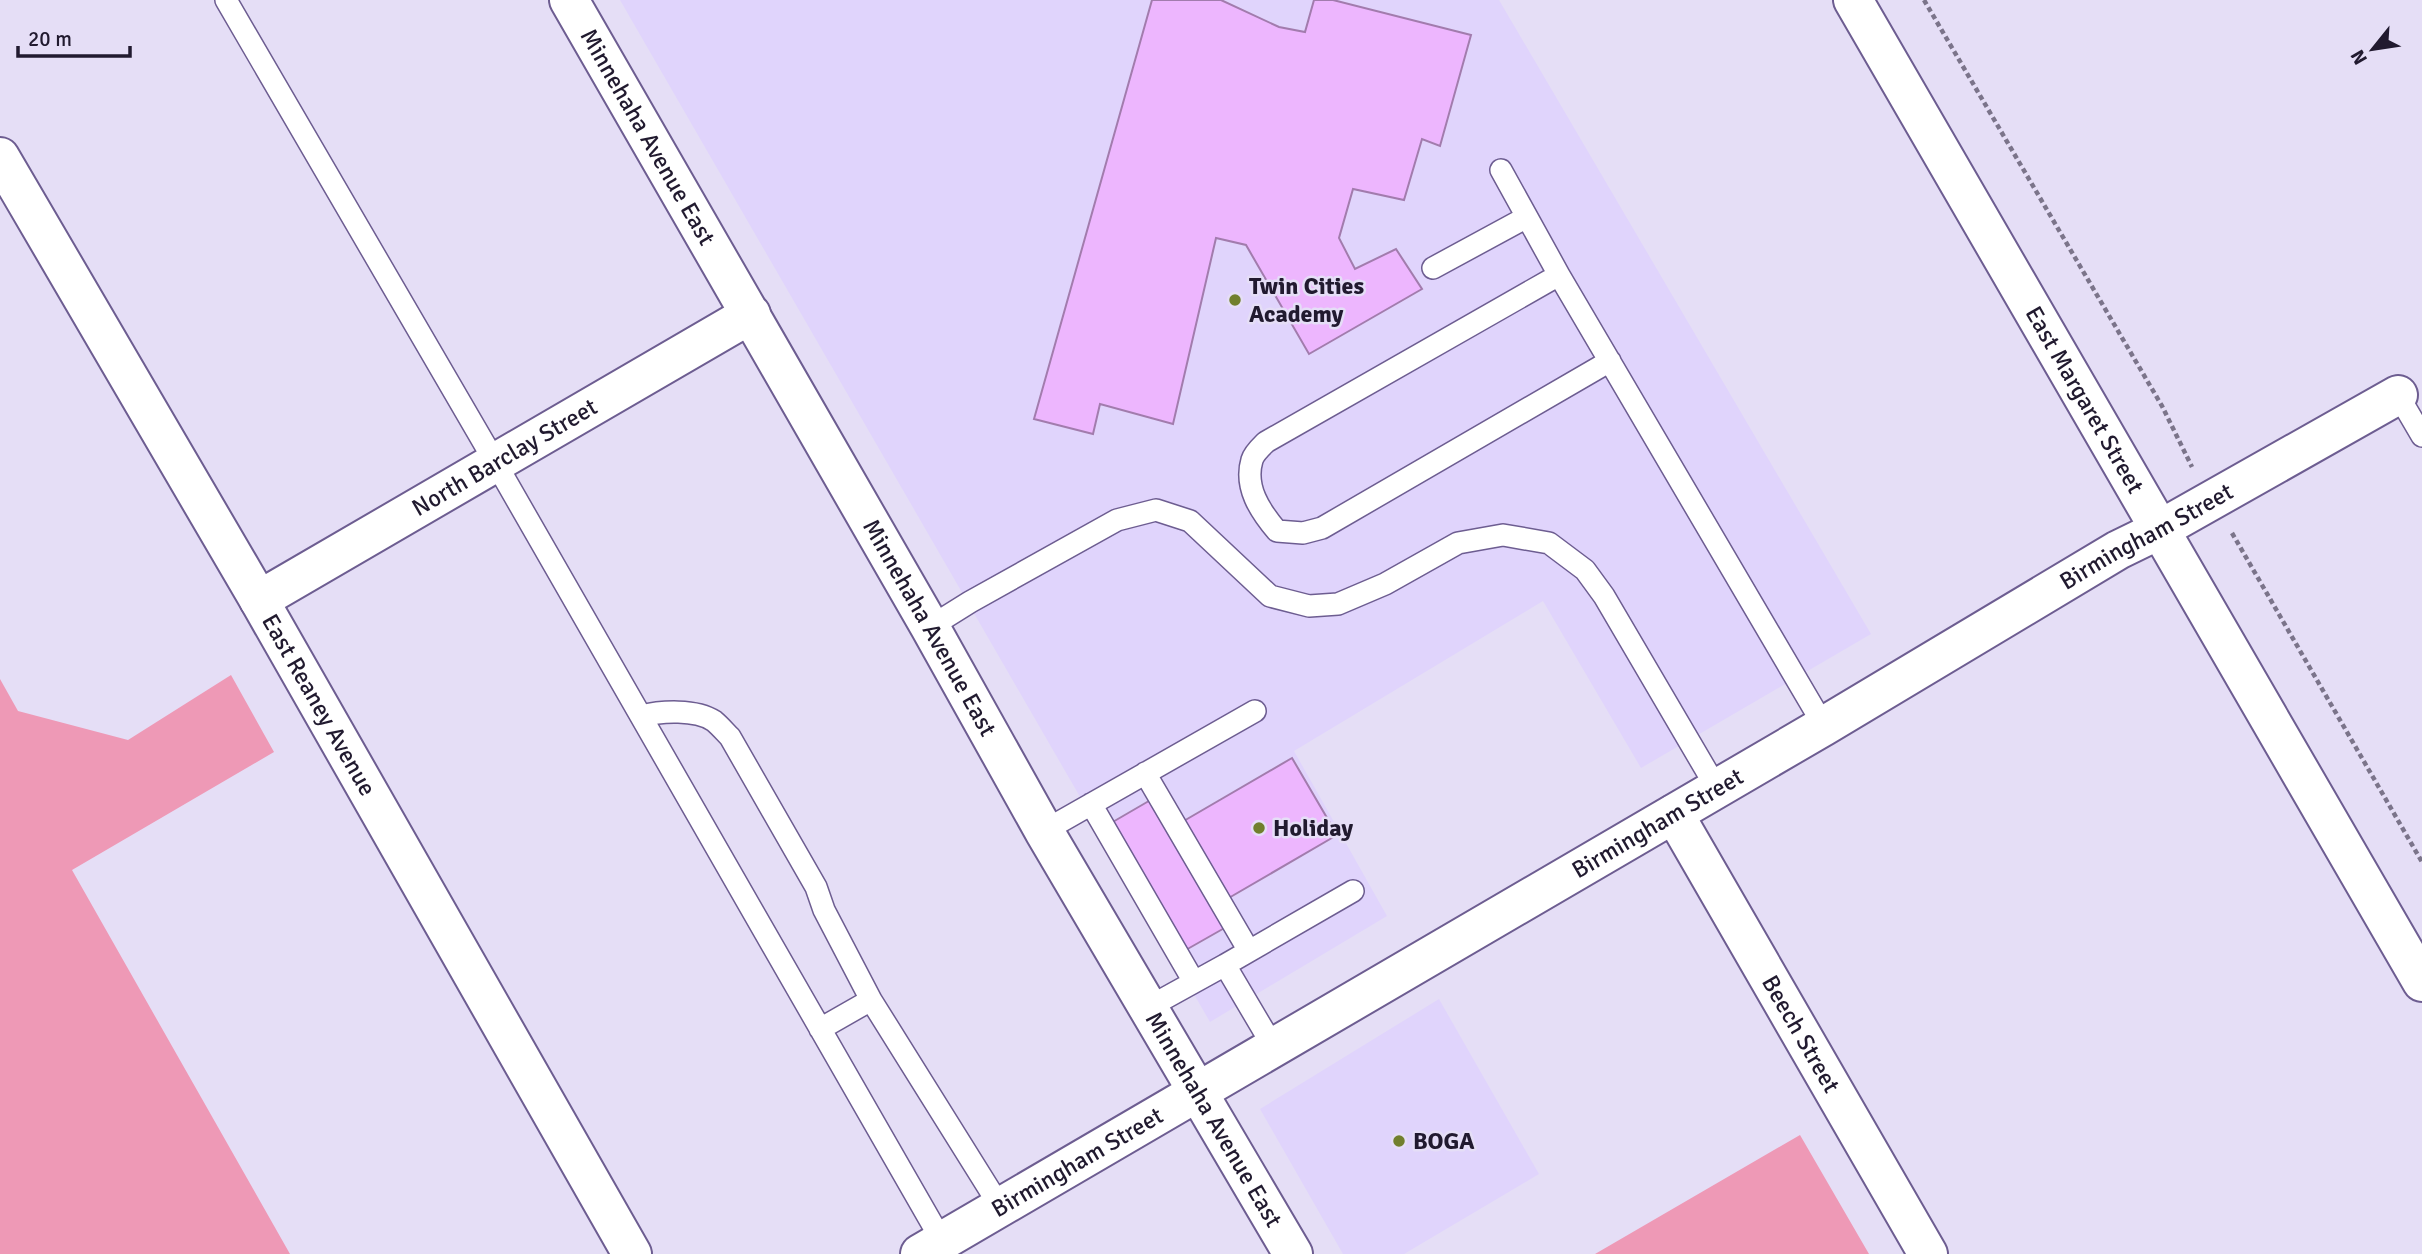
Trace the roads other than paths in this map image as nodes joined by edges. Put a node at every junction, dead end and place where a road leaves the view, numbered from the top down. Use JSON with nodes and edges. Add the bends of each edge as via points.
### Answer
{"nodes":[{"id":1,"x":226,"y":0,"type":"edge"},
{"id":2,"x":569,"y":0,"type":"edge"},
{"id":3,"x":1853,"y":0,"type":"edge"},
{"id":4,"x":0,"y":157,"type":"edge"},
{"id":5,"x":1501,"y":170,"type":"dead end"},
{"id":6,"x":1527,"y":217,"type":"junction"},
{"id":7,"x":1433,"y":268,"type":"dead end"},
{"id":8,"x":1559,"y":275,"type":"junction"},
{"id":9,"x":751,"y":314,"type":"junction"},
{"id":10,"x":1609,"y":361,"type":"junction"},
{"id":11,"x":2398,"y":395,"type":"joint"},
{"id":12,"x":2422,"y":436,"type":"edge"},
{"id":13,"x":495,"y":463,"type":"junction"},
{"id":14,"x":2159,"y":530,"type":"junction"},
{"id":15,"x":258,"y":600,"type":"junction"},
{"id":16,"x":930,"y":627,"type":"junction"},
{"id":17,"x":1255,"y":711,"type":"dead end"},
{"id":18,"x":641,"y":716,"type":"junction"},
{"id":19,"x":1824,"y":726,"type":"junction"},
{"id":20,"x":1146,"y":773,"type":"junction"},
{"id":21,"x":1717,"y":787,"type":"junction"},
{"id":22,"x":1091,"y":804,"type":"junction"},
{"id":23,"x":1674,"y":814,"type":"junction"},
{"id":24,"x":1044,"y":831,"type":"junction"},
{"id":25,"x":1353,"y":891,"type":"dead end"},
{"id":26,"x":1249,"y":951,"type":"junction"},
{"id":27,"x":1225,"y":965,"type":"junction"},
{"id":28,"x":1195,"y":982,"type":"junction"},
{"id":29,"x":2422,"y":982,"type":"edge"},
{"id":30,"x":871,"y":1000,"type":"junction"},
{"id":31,"x":1149,"y":1007,"type":"junction"},
{"id":32,"x":820,"y":1029,"type":"junction"},
{"id":33,"x":1273,"y":1048,"type":"junction"},
{"id":34,"x":1199,"y":1091,"type":"junction"},
{"id":35,"x":1001,"y":1208,"type":"junction"},
{"id":36,"x":931,"y":1248,"type":"edge"},
{"id":37,"x":632,"y":1254,"type":"edge"},
{"id":38,"x":1293,"y":1254,"type":"edge"},
{"id":39,"x":1928,"y":1254,"type":"edge"}],
"edges":[{"from":1,"to":13,"type":"lane"},
{"from":2,"to":9,"type":"street","name":"Minnehaha Avenue East"},
{"from":3,"to":14,"type":"street","name":"East Margaret Street"},
{"from":4,"to":15,"type":"street","name":"East Reaney Avenue"},
{"from":5,"to":6,"type":"lane"},
{"from":6,"to":7,"type":"lane"},
{"from":6,"to":8,"type":"lane"},
{"from":8,"to":10,"type":"lane"},
{"from":8,"to":10,"type":"lane","via":[[1266,442],[1252,457],[1250,481],[1259,509],[1277,531],[1303,533],[1322,528]]},
{"from":9,"to":13,"type":"street","name":"North Barclay Street"},
{"from":9,"to":16,"type":"street","name":"Minnehaha Avenue East"},
{"from":10,"to":19,"type":"lane"},
{"from":11,"to":12,"type":"lane"},
{"from":11,"to":14,"type":"street","name":"Birmingham Street"},
{"from":13,"to":15,"type":"street","name":"North Barclay Street"},
{"from":13,"to":18,"type":"lane"},
{"from":14,"to":19,"type":"street","name":"Birmingham Street"},
{"from":14,"to":29,"type":"street","name":"East Margaret Street"},
{"from":15,"to":37,"type":"street","name":"East Reaney Avenue"},
{"from":16,"to":21,"type":"lane","via":[[1117,520],[1156,510],[1190,521],[1270,596],[1309,606],[1338,604],[1458,543],[1503,535],[1549,543],[1585,570],[1604,596]]},
{"from":16,"to":24,"type":"street","name":"Minnehaha Avenue East"},
{"from":17,"to":20,"type":"lane"},
{"from":18,"to":30,"type":"lane","via":[[684,713],[712,720],[730,737],[816,887]]},
{"from":18,"to":32,"type":"lane"},
{"from":19,"to":21,"type":"street","name":"Birmingham Street"},
{"from":20,"to":22,"type":"lane"},
{"from":20,"to":26,"type":"lane"},
{"from":21,"to":23,"type":"street","name":"Birmingham Street"},
{"from":22,"to":24,"type":"lane"},
{"from":22,"to":28,"type":"lane"},
{"from":23,"to":33,"type":"street","name":"Birmingham Street"},
{"from":23,"to":39,"type":"street","name":"Beech Street"},
{"from":24,"to":31,"type":"street","name":"Minnehaha Avenue East"},
{"from":25,"to":26,"type":"lane"},
{"from":26,"to":27,"type":"lane"},
{"from":27,"to":28,"type":"lane"},
{"from":27,"to":33,"type":"lane"},
{"from":28,"to":31,"type":"lane"},
{"from":30,"to":32,"type":"lane"},
{"from":30,"to":35,"type":"lane"},
{"from":31,"to":34,"type":"street","name":"Minnehaha Avenue East"},
{"from":32,"to":36,"type":"lane"},
{"from":33,"to":34,"type":"street","name":"Birmingham Street"},
{"from":34,"to":35,"type":"street","name":"Birmingham Street"},
{"from":34,"to":38,"type":"street","name":"Minnehaha Avenue East"},
{"from":35,"to":36,"type":"street","name":"Birmingham Street"}]}
